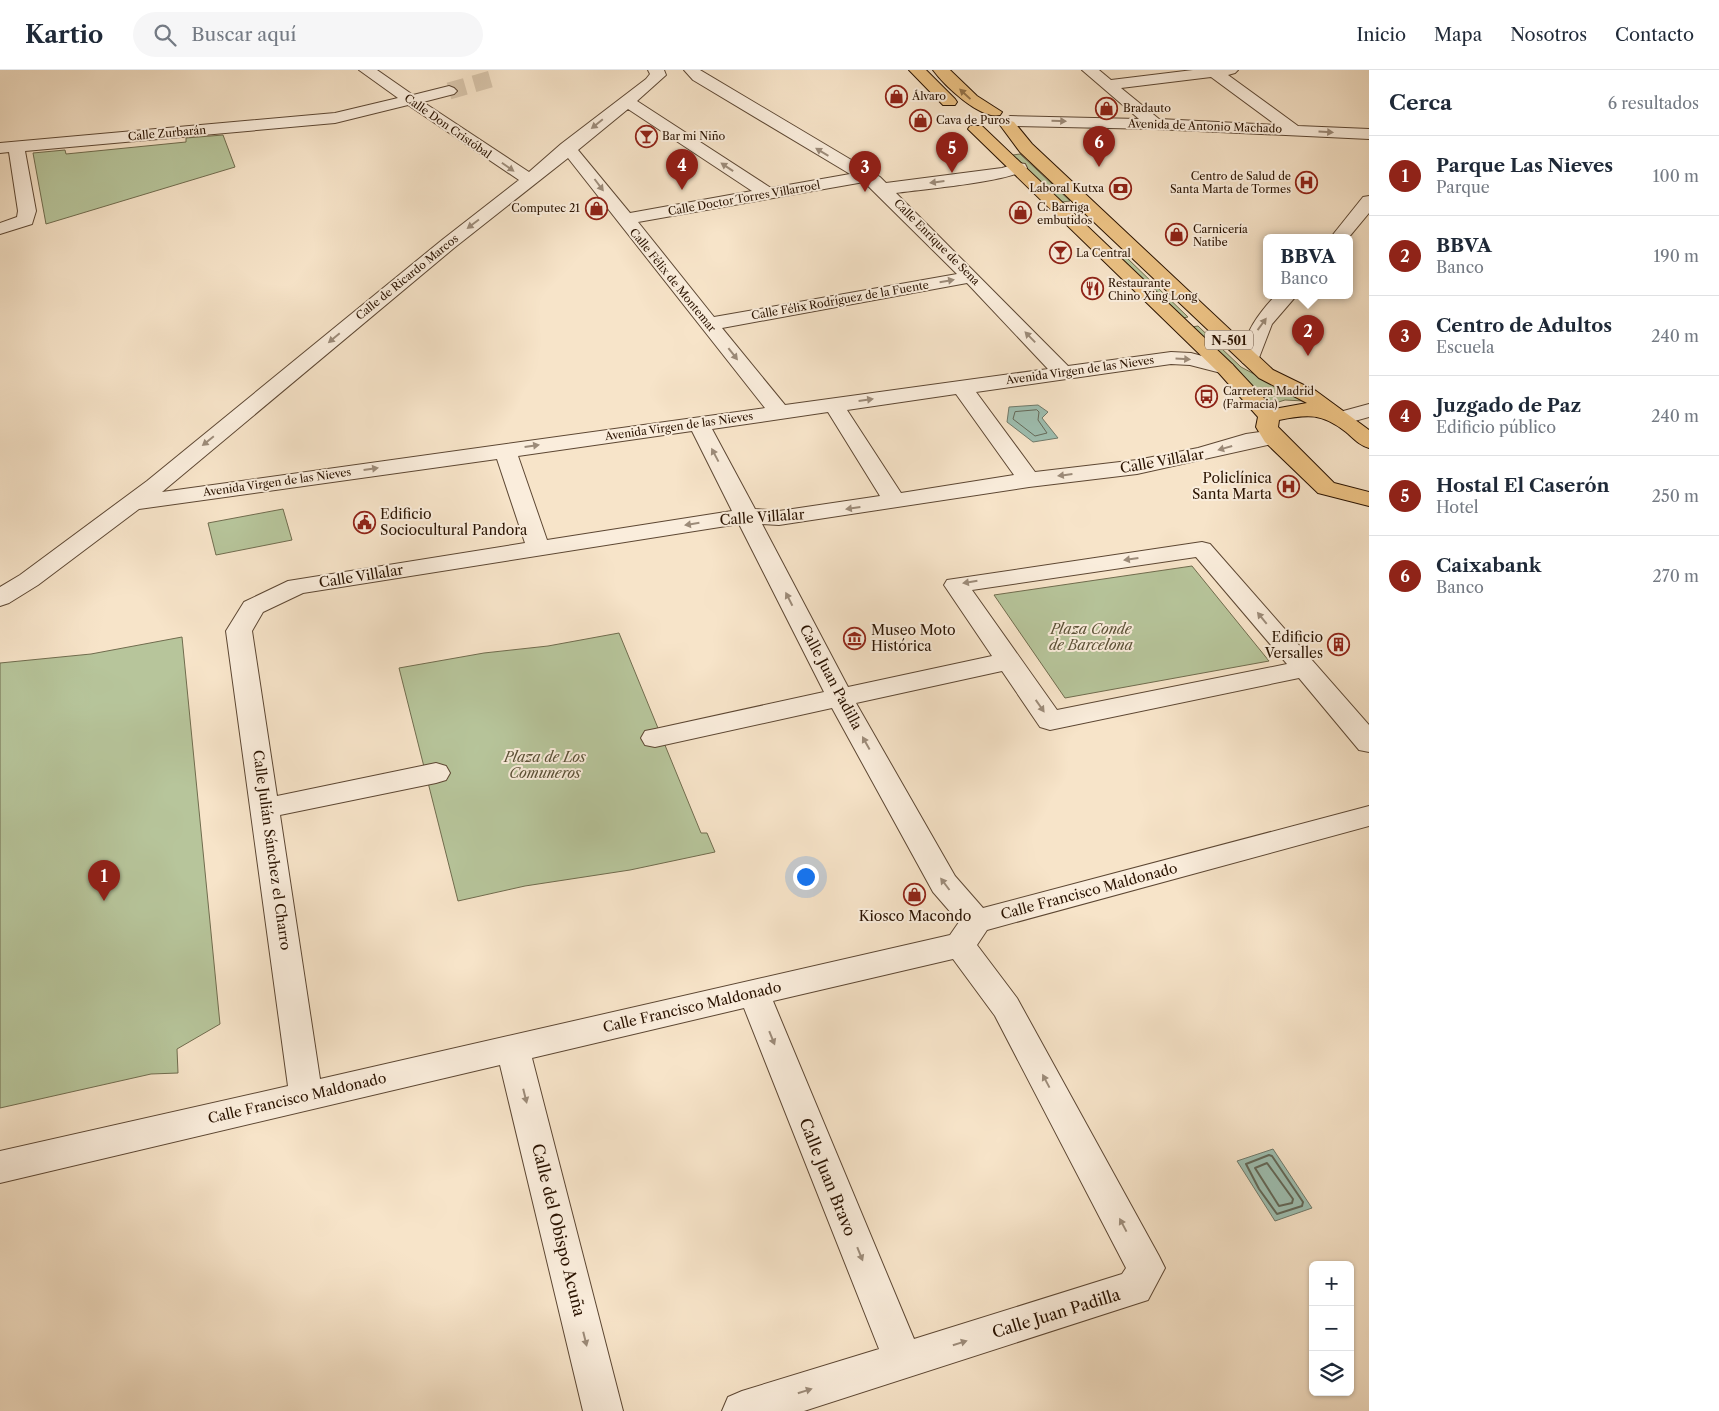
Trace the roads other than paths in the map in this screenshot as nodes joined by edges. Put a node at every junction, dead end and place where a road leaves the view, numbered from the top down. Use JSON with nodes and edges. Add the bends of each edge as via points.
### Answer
{"nodes":[{"id":1,"x":367,"y":70,"type":"edge"},
{"id":2,"x":656,"y":70,"type":"edge"},
{"id":3,"x":692,"y":70,"type":"edge"},
{"id":4,"x":917,"y":70,"type":"edge"},
{"id":5,"x":941,"y":70,"type":"edge"},
{"id":6,"x":1090,"y":70,"type":"edge"},
{"id":7,"x":1230,"y":70,"type":"edge"},
{"id":8,"x":1214,"y":72,"type":"junction"},
{"id":9,"x":1109,"y":85,"type":"junction"},
{"id":10,"x":448,"y":91,"type":"tunnel mouth"},
{"id":11,"x":411,"y":100,"type":"junction"},
{"id":12,"x":626,"y":101,"type":"junction"},
{"id":13,"x":994,"y":112,"type":"junction"},
{"id":14,"x":965,"y":119,"type":"junction"},
{"id":15,"x":1009,"y":123,"type":"junction"},
{"id":16,"x":1155,"y":124,"type":"junction"},
{"id":17,"x":1293,"y":130,"type":"junction"},
{"id":18,"x":1369,"y":134,"type":"edge"},
{"id":19,"x":8,"y":147,"type":"edge"},
{"id":20,"x":567,"y":148,"type":"junction"},
{"id":21,"x":1019,"y":168,"type":"junction"},
{"id":22,"x":864,"y":177,"type":"junction"},
{"id":23,"x":531,"y":179,"type":"junction"},
{"id":24,"x":883,"y":189,"type":"junction"},
{"id":25,"x":768,"y":194,"type":"junction"},
{"id":26,"x":1369,"y":200,"type":"edge"},
{"id":27,"x":624,"y":219,"type":"junction"},
{"id":28,"x":0,"y":229,"type":"edge"},
{"id":29,"x":1342,"y":234,"type":"edge"},
{"id":30,"x":972,"y":277,"type":"junction"},
{"id":31,"x":1283,"y":299,"type":"edge"},
{"id":32,"x":709,"y":324,"type":"junction"},
{"id":33,"x":1250,"y":359,"type":"junction"},
{"id":34,"x":1225,"y":368,"type":"junction"},
{"id":35,"x":1063,"y":373,"type":"junction"},
{"id":36,"x":961,"y":386,"type":"junction"},
{"id":37,"x":833,"y":404,"type":"junction"},
{"id":38,"x":1369,"y":410,"type":"edge"},
{"id":39,"x":779,"y":412,"type":"junction"},
{"id":40,"x":1340,"y":417,"type":"junction"},
{"id":41,"x":699,"y":424,"type":"junction"},
{"id":42,"x":1271,"y":426,"type":"junction"},
{"id":43,"x":1369,"y":426,"type":"edge"},
{"id":44,"x":1369,"y":441,"type":"edge"},
{"id":45,"x":504,"y":450,"type":"junction"},
{"id":46,"x":1029,"y":480,"type":"junction"},
{"id":47,"x":1326,"y":488,"type":"junction"},
{"id":48,"x":162,"y":492,"type":"junction"},
{"id":49,"x":1369,"y":499,"type":"edge"},
{"id":50,"x":895,"y":502,"type":"junction"},
{"id":51,"x":747,"y":516,"type":"junction"},
{"id":52,"x":1369,"y":516,"type":"edge"},
{"id":53,"x":538,"y":548,"type":"junction"},
{"id":54,"x":0,"y":598,"type":"edge"},
{"id":55,"x":253,"y":607,"type":"joint"},
{"id":56,"x":1008,"y":661,"type":"junction"},
{"id":57,"x":1303,"y":669,"type":"junction"},
{"id":58,"x":840,"y":698,"type":"junction"},
{"id":59,"x":655,"y":738,"type":"dead end"},
{"id":60,"x":1369,"y":743,"type":"edge"},
{"id":61,"x":436,"y":773,"type":"dead end"},
{"id":62,"x":266,"y":808,"type":"junction"},
{"id":63,"x":1369,"y":816,"type":"edge"},
{"id":64,"x":968,"y":933,"type":"junction"},
{"id":65,"x":754,"y":993,"type":"junction"},
{"id":66,"x":513,"y":1049,"type":"junction"},
{"id":67,"x":306,"y":1096,"type":"junction"},
{"id":68,"x":0,"y":1167,"type":"edge"},
{"id":69,"x":903,"y":1360,"type":"junction"},
{"id":70,"x":603,"y":1411,"type":"edge"},
{"id":71,"x":742,"y":1411,"type":"edge"}],
"edges":[{"from":1,"to":11,"type":"street","name":"Calle Don Cristóbal"},
{"from":2,"to":12,"type":"street","name":"Calle de Ricardo Marcos","via":[[658,75]]},
{"from":22,"to":3,"type":"street","name":"Calle Enrique de Sena","one_way":true,"via":[[698,77]]},
{"from":4,"to":14,"type":"highway","number":"N-501"},
{"from":13,"to":5,"type":"highway","number":"N-501","one_way":true,"via":[[971,99]]},
{"from":6,"to":9,"type":"street"},
{"from":7,"to":8,"type":"street"},
{"from":8,"to":9,"type":"street"},
{"from":8,"to":17,"type":"street"},
{"from":9,"to":16,"type":"street"},
{"from":10,"to":11,"type":"street","name":"Calle Zurbarán"},
{"from":11,"to":19,"type":"street","name":"Calle Zurbarán","via":[[335,118]]},
{"from":11,"to":23,"type":"street","name":"Calle Don Cristóbal","one_way":true,"via":[[518,174]]},
{"from":12,"to":20,"type":"street","name":"Calle de Ricardo Marcos","one_way":true},
{"from":25,"to":12,"type":"street","one_way":true},
{"from":13,"to":14,"type":"highway","via":[[976,112]]},
{"from":13,"to":15,"type":"highway","number":"N-501","via":[[1004,116]]},
{"from":14,"to":15,"type":"highway","via":[[989,130]]},
{"from":14,"to":21,"type":"highway","number":"N-501"},
{"from":15,"to":16,"type":"street","name":"Avenida de Antonio Machado","one_way":true},
{"from":15,"to":33,"type":"highway","number":"N-501","via":[[1026,148]]},
{"from":16,"to":17,"type":"street","name":"Avenida de Antonio Machado"},
{"from":17,"to":18,"type":"street","name":"Avenida de Antonio Machado","one_way":true},
{"from":19,"to":28,"type":"street","via":[[27,211],[26,220]]},
{"from":20,"to":23,"type":"street","name":"Calle de Ricardo Marcos"},
{"from":20,"to":27,"type":"street","name":"Calle Félix de Montemar","one_way":true},
{"from":21,"to":24,"type":"street","one_way":true,"via":[[1005,174]]},
{"from":21,"to":34,"type":"highway","number":"N-501"},
{"from":22,"to":24,"type":"street","name":"Calle Enrique de Sena"},
{"from":22,"to":25,"type":"street","name":"Calle Doctor Torres Villarroel"},
{"from":23,"to":48,"type":"street","name":"Calle de Ricardo Marcos","one_way":true,"via":[[448,244]]},
{"from":24,"to":30,"type":"street","name":"Calle Enrique de Sena"},
{"from":25,"to":27,"type":"street","name":"Calle Doctor Torres Villarroel"},
{"from":26,"to":29,"type":"street"},
{"from":27,"to":32,"type":"street","name":"Calle Félix de Montemar"},
{"from":32,"to":30,"type":"street","name":"Calle Félix Rodríguez de la Fuente","one_way":true},
{"from":35,"to":30,"type":"street","name":"Calle Enrique de Sena","one_way":true},
{"from":33,"to":31,"type":"street","one_way":true,"via":[[1252,340],[1259,326]]},
{"from":32,"to":39,"type":"street","name":"Calle Félix de Montemar","one_way":true},
{"from":33,"to":40,"type":"highway","number":"N-501","via":[[1266,374],[1309,395]]},
{"from":35,"to":34,"type":"street","name":"Avenida Virgen de las Nieves","one_way":true,"via":[[1171,358],[1191,359]]},
{"from":34,"to":42,"type":"highway","number":"N-501"},
{"from":35,"to":36,"type":"street","name":"Avenida Virgen de las Nieves"},
{"from":37,"to":36,"type":"street","name":"Avenida Virgen de las Nieves","one_way":true},
{"from":36,"to":46,"type":"street"},
{"from":37,"to":39,"type":"street","name":"Avenida Virgen de las Nieves"},
{"from":37,"to":50,"type":"street"},
{"from":38,"to":40,"type":"street"},
{"from":39,"to":41,"type":"street","name":"Avenida Virgen de las Nieves"},
{"from":40,"to":42,"type":"highway","via":[[1312,408]]},
{"from":40,"to":43,"type":"street"},
{"from":40,"to":44,"type":"highway","number":"N-501"},
{"from":45,"to":41,"type":"street","name":"Avenida Virgen de las Nieves","one_way":true},
{"from":51,"to":41,"type":"street","name":"Calle Juan Padilla","one_way":true},
{"from":42,"to":46,"type":"street","name":"Calle Villalar","one_way":true,"via":[[1246,442],[1202,454],[1137,467]]},
{"from":42,"to":47,"type":"highway","number":"N-501"},
{"from":48,"to":45,"type":"street","name":"Avenida Virgen de las Nieves","one_way":true},
{"from":45,"to":53,"type":"street"},
{"from":46,"to":50,"type":"street","name":"Calle Villalar"},
{"from":47,"to":49,"type":"highway","number":"N-501"},
{"from":47,"to":52,"type":"highway","number":"N-501"},
{"from":48,"to":54,"type":"street","name":"Avenida Virgen de las Nieves","via":[[132,503]]},
{"from":50,"to":51,"type":"street","name":"Calle Villalar","one_way":true,"via":[[779,518]]},
{"from":51,"to":53,"type":"street","name":"Calle Villalar","one_way":true},
{"from":58,"to":51,"type":"street","name":"Calle Juan Padilla","one_way":true},
{"from":53,"to":55,"type":"street","name":"Calle Villalar","via":[[297,586]]},
{"from":55,"to":62,"type":"street","name":"Calle Julián Sánchez el Charro","via":[[239,631]]},
{"from":56,"to":57,"type":"street","one_way":true,"via":[[1050,721]]},
{"from":57,"to":56,"type":"street","one_way":true,"via":[[1202,549],[956,585]]},
{"from":56,"to":58,"type":"street"},
{"from":57,"to":60,"type":"street"},
{"from":58,"to":59,"type":"street"},
{"from":64,"to":58,"type":"street","name":"Calle Juan Padilla","one_way":true},
{"from":61,"to":62,"type":"street"},
{"from":62,"to":67,"type":"street","name":"Calle Julián Sánchez el Charro"},
{"from":63,"to":64,"type":"street","name":"Calle Francisco Maldonado"},
{"from":64,"to":65,"type":"street","name":"Calle Francisco Maldonado"},
{"from":69,"to":64,"type":"street","name":"Calle Juan Padilla","one_way":true,"via":[[1135,1288],[1146,1268]]},
{"from":65,"to":66,"type":"street","name":"Calle Francisco Maldonado"},
{"from":65,"to":69,"type":"street","name":"Calle Juan Bravo","one_way":true},
{"from":66,"to":67,"type":"street","name":"Calle Francisco Maldonado"},
{"from":66,"to":70,"type":"street","name":"Calle del Obispo Acuña","one_way":true},
{"from":67,"to":68,"type":"street","name":"Calle Francisco Maldonado"},
{"from":71,"to":69,"type":"street","name":"Calle Juan Padilla","one_way":true}]}
